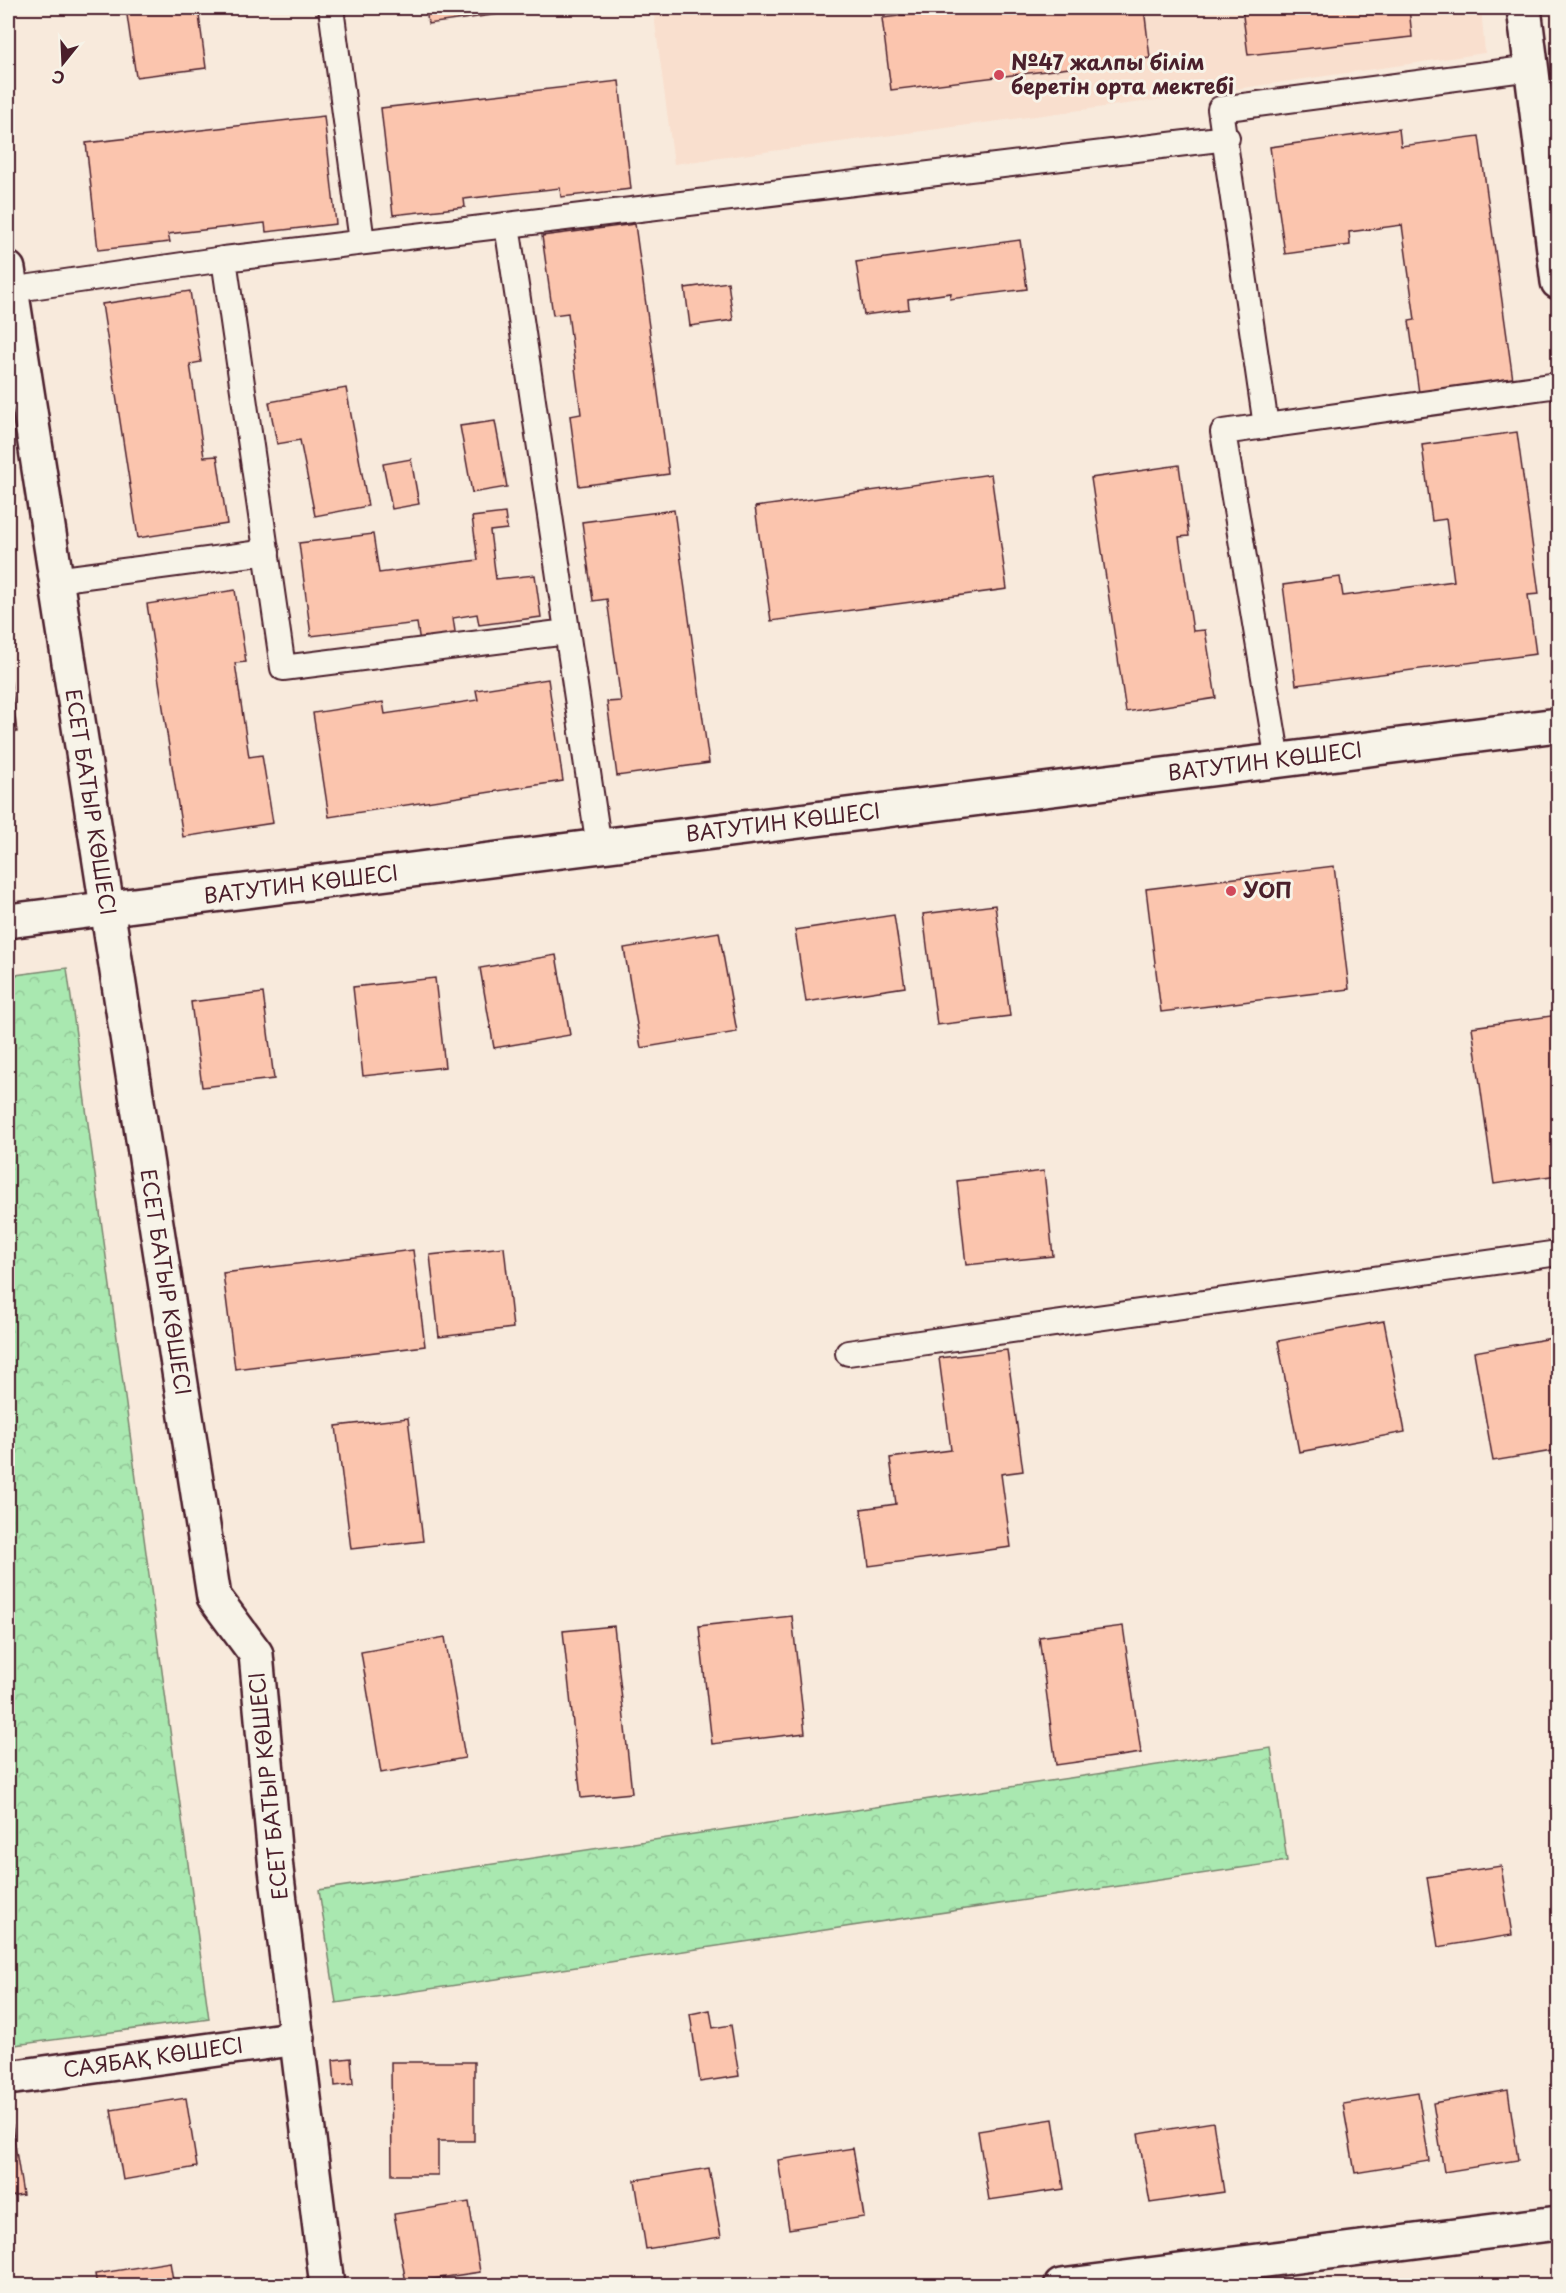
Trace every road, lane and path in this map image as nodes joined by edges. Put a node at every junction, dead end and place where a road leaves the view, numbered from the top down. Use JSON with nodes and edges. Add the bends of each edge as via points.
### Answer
{"nodes":[{"id":1,"x":331,"y":8,"type":"edge"},
{"id":2,"x":1524,"y":8,"type":"edge"},
{"id":3,"x":1532,"y":68,"type":"junction"},
{"id":4,"x":1227,"y":138,"type":"junction"},
{"id":5,"x":1554,"y":207,"type":"edge"},
{"id":6,"x":507,"y":225,"type":"junction"},
{"id":7,"x":362,"y":242,"type":"junction"},
{"id":8,"x":224,"y":259,"type":"junction"},
{"id":9,"x":1558,"y":282,"type":"edge"},
{"id":10,"x":10,"y":301,"type":"edge"},
{"id":11,"x":1558,"y":385,"type":"edge"},
{"id":12,"x":1266,"y":426,"type":"junction"},
{"id":13,"x":267,"y":552,"type":"junction"},
{"id":14,"x":55,"y":580,"type":"junction"},
{"id":15,"x":567,"y":632,"type":"junction"},
{"id":16,"x":1558,"y":725,"type":"edge"},
{"id":17,"x":1278,"y":761,"type":"junction"},
{"id":18,"x":599,"y":847,"type":"junction"},
{"id":19,"x":107,"y":909,"type":"junction"},
{"id":20,"x":8,"y":921,"type":"edge"},
{"id":21,"x":1558,"y":1253,"type":"edge"},
{"id":22,"x":848,"y":1353,"type":"dead end"},
{"id":23,"x":298,"y":2038,"type":"junction"},
{"id":24,"x":8,"y":2078,"type":"edge"},
{"id":25,"x":1558,"y":2223,"type":"edge"},
{"id":26,"x":327,"y":2286,"type":"edge"},
{"id":27,"x":1060,"y":2286,"type":"edge"}],
"edges":[{"from":1,"to":7,"type":"lane"},
{"from":2,"to":3,"type":"street"},
{"from":3,"to":4,"type":"lane","via":[[1220,109]]},
{"from":3,"to":5,"type":"street"},
{"from":4,"to":6,"type":"lane"},
{"from":4,"to":12,"type":"lane"},
{"from":5,"to":9,"type":"street"},
{"from":6,"to":7,"type":"lane"},
{"from":6,"to":15,"type":"lane"},
{"from":7,"to":8,"type":"lane"},
{"from":8,"to":10,"type":"lane"},
{"from":8,"to":13,"type":"lane"},
{"from":10,"to":14,"type":"street","name":"ЕСЕТ БАТЫР КӨШЕСІ"},
{"from":11,"to":12,"type":"lane"},
{"from":12,"to":17,"type":"lane","via":[[1223,432]]},
{"from":13,"to":14,"type":"lane"},
{"from":13,"to":15,"type":"lane","via":[[283,669]]},
{"from":14,"to":19,"type":"street","name":"ЕСЕТ БАТЫР КӨШЕСІ"},
{"from":15,"to":18,"type":"lane"},
{"from":16,"to":17,"type":"street","name":"ВАТУТИН КӨШЕСІ"},
{"from":17,"to":18,"type":"street","name":"ВАТУТИН КӨШЕСІ"},
{"from":18,"to":19,"type":"street","name":"ВАТУТИН КӨШЕСІ"},
{"from":19,"to":20,"type":"street","name":"ВАТУТИН КӨШЕСІ"},
{"from":19,"to":23,"type":"street","name":"ЕСЕТ БАТЫР КӨШЕСІ","via":[[214,1598],[256,1654],[276,1869]]},
{"from":21,"to":22,"type":"lane"},
{"from":23,"to":24,"type":"street","name":"САЯБАҚ КӨШЕСІ"},
{"from":23,"to":26,"type":"street","name":"ЕСЕТ БАТЫР КӨШЕСІ"},
{"from":25,"to":27,"type":"street"}]}
